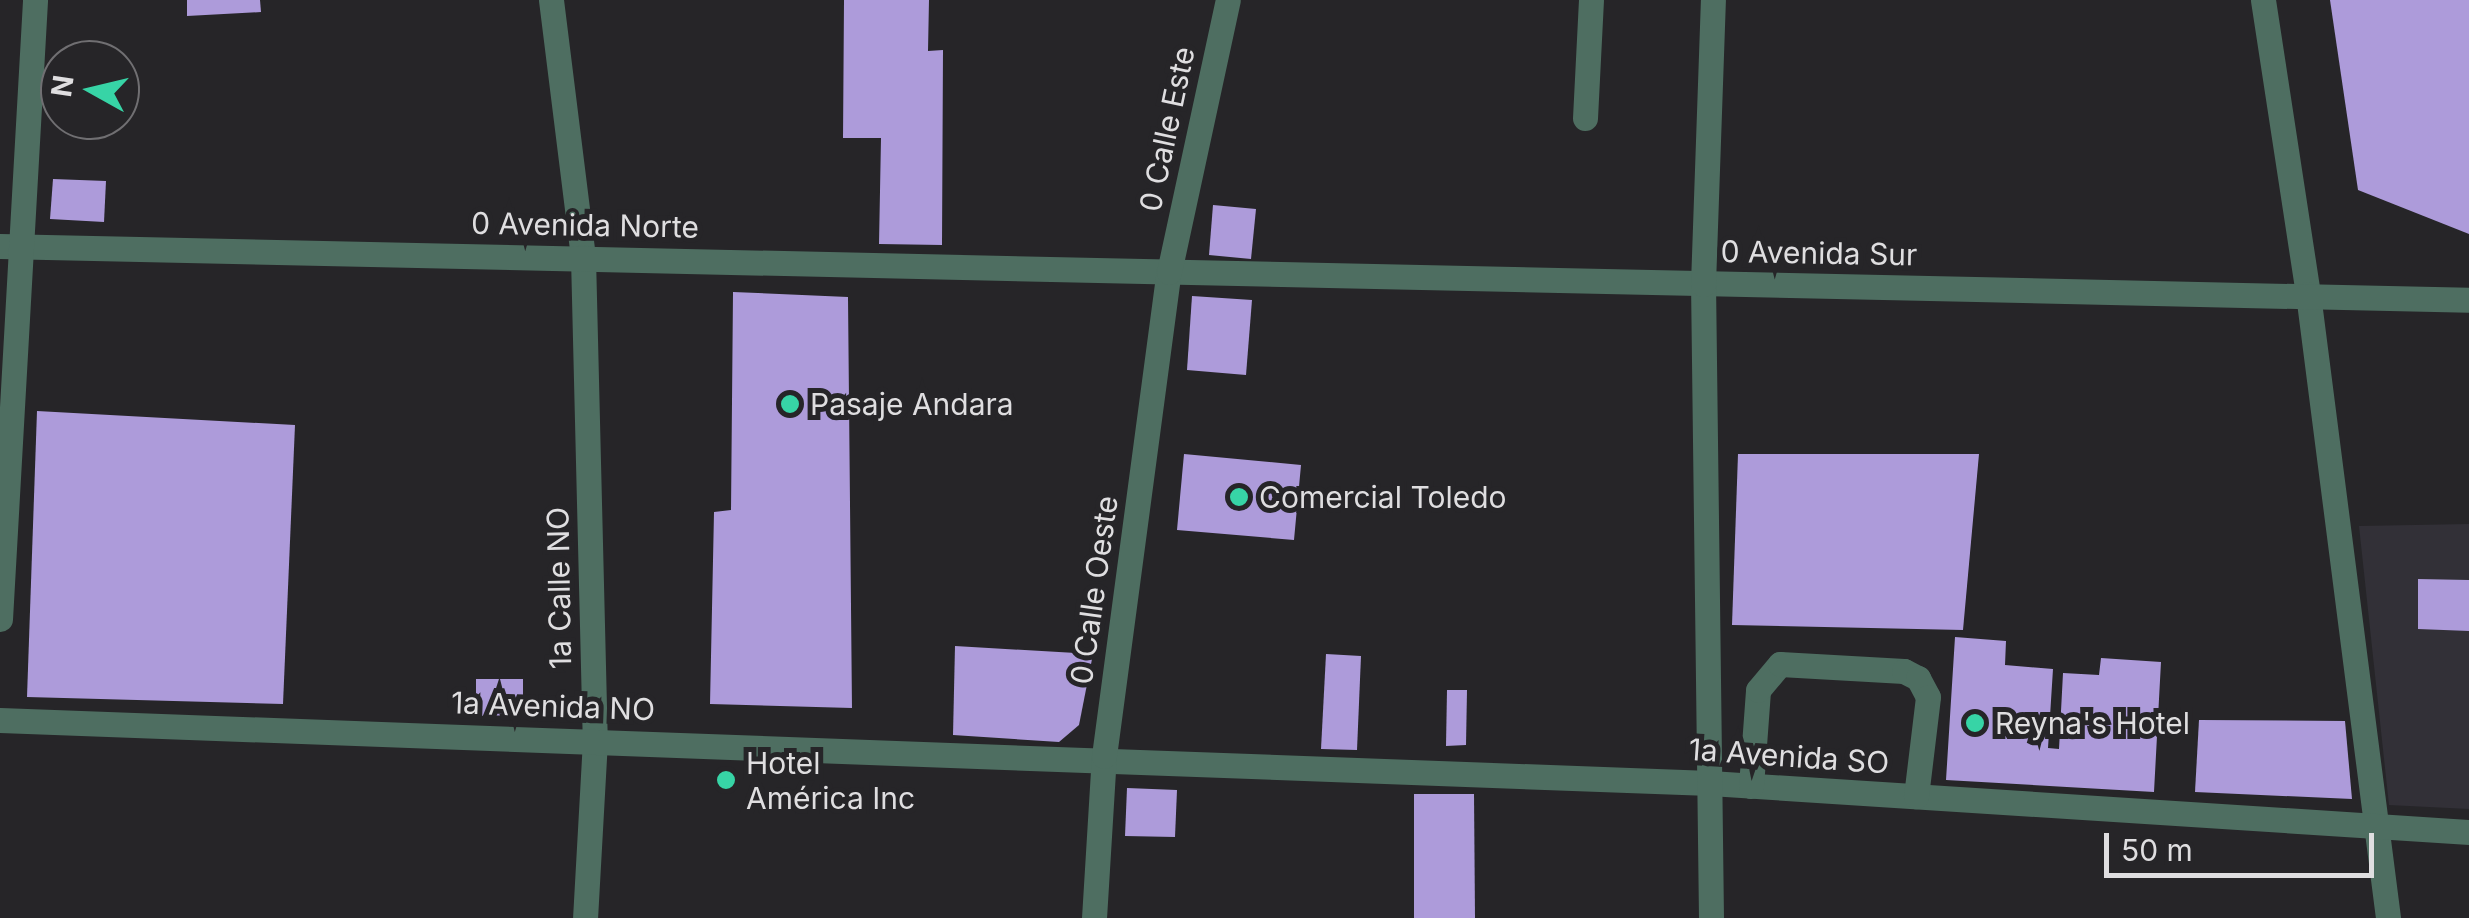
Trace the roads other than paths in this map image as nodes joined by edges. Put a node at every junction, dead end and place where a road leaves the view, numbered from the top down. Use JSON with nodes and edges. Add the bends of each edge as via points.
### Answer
{"nodes":[{"id":1,"x":35,"y":0,"type":"edge"},
{"id":2,"x":551,"y":0,"type":"edge"},
{"id":3,"x":1228,"y":0,"type":"edge"},
{"id":4,"x":1591,"y":0,"type":"edge"},
{"id":5,"x":1713,"y":0,"type":"edge"},
{"id":6,"x":2262,"y":0,"type":"edge"},
{"id":7,"x":1585,"y":118,"type":"dead end"},
{"id":8,"x":10,"y":246,"type":"edge"},
{"id":9,"x":583,"y":257,"type":"junction"},
{"id":10,"x":1169,"y":272,"type":"junction"},
{"id":11,"x":1703,"y":284,"type":"junction"},
{"id":12,"x":2308,"y":294,"type":"junction"},
{"id":13,"x":2469,"y":300,"type":"edge"},
{"id":14,"x":0,"y":619,"type":"edge"},
{"id":15,"x":0,"y":720,"type":"edge"},
{"id":16,"x":595,"y":740,"type":"junction"},
{"id":17,"x":1104,"y":756,"type":"junction"},
{"id":18,"x":1710,"y":783,"type":"junction"},
{"id":19,"x":1751,"y":786,"type":"junction"},
{"id":20,"x":1916,"y":796,"type":"junction"},
{"id":21,"x":2376,"y":827,"type":"junction"},
{"id":22,"x":2469,"y":832,"type":"edge"},
{"id":23,"x":585,"y":918,"type":"edge"},
{"id":24,"x":1094,"y":918,"type":"edge"},
{"id":25,"x":1711,"y":918,"type":"edge"},
{"id":26,"x":2388,"y":918,"type":"edge"}],
"edges":[{"from":1,"to":8,"type":"street"},
{"from":2,"to":9,"type":"street","name":"1a Calle NO"},
{"from":3,"to":10,"type":"street","name":"0 Calle Este"},
{"from":4,"to":7,"type":"street"},
{"from":5,"to":11,"type":"street"},
{"from":6,"to":12,"type":"street"},
{"from":8,"to":9,"type":"street","name":"0 Avenida Norte"},
{"from":8,"to":14,"type":"street"},
{"from":9,"to":10,"type":"street","name":"0 Avenida Norte"},
{"from":9,"to":16,"type":"street","name":"1a Calle NO"},
{"from":10,"to":11,"type":"street","name":"0 Avenida Sur"},
{"from":10,"to":17,"type":"street","name":"0 Calle Oeste"},
{"from":11,"to":12,"type":"street","name":"0 Avenida Sur"},
{"from":11,"to":18,"type":"street"},
{"from":12,"to":13,"type":"street","name":"0 Avenida Sur"},
{"from":12,"to":21,"type":"street"},
{"from":15,"to":16,"type":"street","name":"1a Avenida NO"},
{"from":16,"to":17,"type":"street","name":"1a Avenida NO"},
{"from":16,"to":23,"type":"street","name":"1a Calle NO"},
{"from":17,"to":18,"type":"street","name":"1a Avenida SO"},
{"from":17,"to":24,"type":"street","name":"0 Calle Oeste"},
{"from":18,"to":19,"type":"street","name":"1a Avenida SO"},
{"from":18,"to":25,"type":"street"},
{"from":19,"to":20,"type":"street","name":"1a Avenida SO"},
{"from":19,"to":20,"type":"street","via":[[1758,690],[1780,664],[1904,671],[1918,678],[1928,698]]},
{"from":20,"to":21,"type":"street","name":"1a Avenida SO"},
{"from":21,"to":22,"type":"street","name":"1a Avenida SO"},
{"from":21,"to":26,"type":"street"}]}
